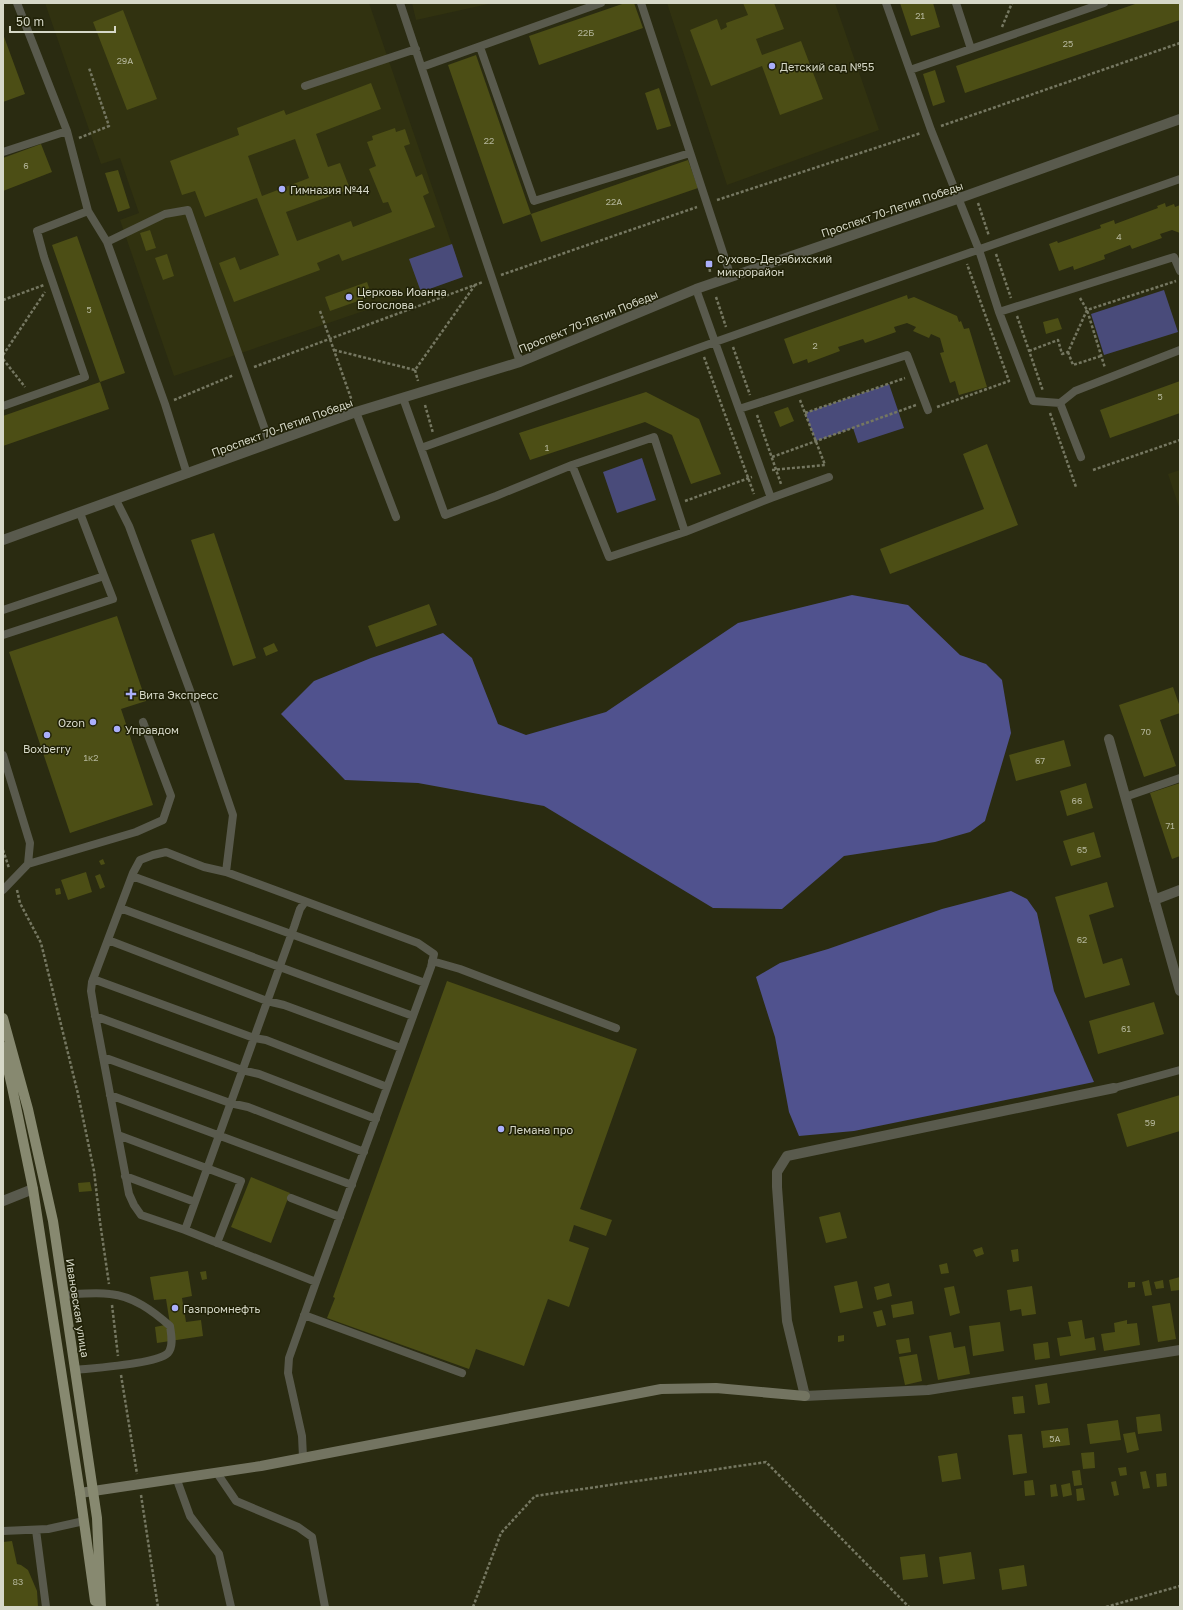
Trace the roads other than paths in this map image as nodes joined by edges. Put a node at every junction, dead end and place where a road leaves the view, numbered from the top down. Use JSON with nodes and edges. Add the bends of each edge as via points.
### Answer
{"nodes":[{"id":1,"x":17,"y":3,"type":"edge"},
{"id":2,"x":400,"y":3,"type":"edge"},
{"id":3,"x":601,"y":3,"type":"edge"},
{"id":4,"x":641,"y":3,"type":"edge"},
{"id":5,"x":886,"y":3,"type":"edge"},
{"id":6,"x":956,"y":3,"type":"edge"},
{"id":7,"x":1104,"y":3,"type":"edge"},
{"id":8,"x":480,"y":47,"type":"junction"},
{"id":9,"x":416,"y":49,"type":"junction"},
{"id":10,"x":971,"y":49,"type":"junction"},
{"id":11,"x":422,"y":67,"type":"junction"},
{"id":12,"x":910,"y":70,"type":"junction"},
{"id":13,"x":305,"y":86,"type":"dead end"},
{"id":14,"x":1180,"y":119,"type":"edge"},
{"id":15,"x":67,"y":131,"type":"junction"},
{"id":16,"x":3,"y":152,"type":"edge"},
{"id":17,"x":690,"y":153,"type":"junction"},
{"id":18,"x":1180,"y":179,"type":"edge"},
{"id":19,"x":957,"y":199,"type":"junction"},
{"id":20,"x":88,"y":211,"type":"junction"},
{"id":21,"x":106,"y":242,"type":"junction"},
{"id":22,"x":979,"y":250,"type":"junction"},
{"id":23,"x":1180,"y":272,"type":"edge"},
{"id":24,"x":731,"y":277,"type":"junction"},
{"id":25,"x":696,"y":289,"type":"junction"},
{"id":26,"x":999,"y":312,"type":"junction"},
{"id":27,"x":715,"y":342,"type":"junction"},
{"id":28,"x":1180,"y":350,"type":"edge"},
{"id":29,"x":520,"y":362,"type":"junction"},
{"id":30,"x":403,"y":398,"type":"junction"},
{"id":31,"x":1060,"y":403,"type":"junction"},
{"id":32,"x":3,"y":406,"type":"edge"},
{"id":33,"x":739,"y":409,"type":"junction"},
{"id":34,"x":928,"y":410,"type":"road end"},
{"id":35,"x":356,"y":412,"type":"junction"},
{"id":36,"x":270,"y":444,"type":"junction"},
{"id":37,"x":421,"y":448,"type":"junction"},
{"id":38,"x":1080,"y":457,"type":"dead end"},
{"id":39,"x":572,"y":465,"type":"junction"},
{"id":40,"x":187,"y":474,"type":"junction"},
{"id":41,"x":829,"y":477,"type":"dead end"},
{"id":42,"x":771,"y":498,"type":"junction"},
{"id":43,"x":116,"y":500,"type":"junction"},
{"id":44,"x":80,"y":512,"type":"junction"},
{"id":45,"x":396,"y":517,"type":"dead end"},
{"id":46,"x":685,"y":532,"type":"junction"},
{"id":47,"x":3,"y":540,"type":"edge"},
{"id":48,"x":104,"y":576,"type":"junction"},
{"id":49,"x":3,"y":610,"type":"edge"},
{"id":50,"x":3,"y":635,"type":"edge"},
{"id":51,"x":143,"y":722,"type":"dead end"},
{"id":52,"x":1109,"y":739,"type":"dead end"},
{"id":53,"x":3,"y":755,"type":"edge"},
{"id":54,"x":1180,"y":778,"type":"edge"},
{"id":55,"x":1125,"y":797,"type":"junction"},
{"id":56,"x":28,"y":864,"type":"junction"},
{"id":57,"x":226,"y":872,"type":"junction"},
{"id":58,"x":132,"y":876,"type":"junction"},
{"id":59,"x":3,"y":890,"type":"edge"},
{"id":60,"x":1180,"y":890,"type":"edge"},
{"id":61,"x":1154,"y":900,"type":"junction"},
{"id":62,"x":305,"y":902,"type":"junction"},
{"id":63,"x":120,"y":908,"type":"junction"},
{"id":64,"x":291,"y":934,"type":"junction"},
{"id":65,"x":108,"y":940,"type":"junction"},
{"id":66,"x":432,"y":961,"type":"junction"},
{"id":67,"x":279,"y":967,"type":"junction"},
{"id":68,"x":93,"y":979,"type":"junction"},
{"id":69,"x":425,"y":983,"type":"junction"},
{"id":70,"x":1180,"y":991,"type":"edge"},
{"id":71,"x":267,"y":1001,"type":"junction"},
{"id":72,"x":95,"y":1016,"type":"junction"},
{"id":73,"x":413,"y":1016,"type":"junction"},
{"id":74,"x":3,"y":1018,"type":"edge"},
{"id":75,"x":616,"y":1028,"type":"dead end"},
{"id":76,"x":254,"y":1038,"type":"junction"},
{"id":77,"x":3,"y":1047,"type":"edge"},
{"id":78,"x":401,"y":1048,"type":"junction"},
{"id":79,"x":103,"y":1057,"type":"junction"},
{"id":80,"x":242,"y":1070,"type":"junction"},
{"id":81,"x":1180,"y":1070,"type":"edge"},
{"id":82,"x":387,"y":1087,"type":"junction"},
{"id":83,"x":1114,"y":1088,"type":"joint"},
{"id":84,"x":110,"y":1095,"type":"junction"},
{"id":85,"x":230,"y":1102,"type":"junction"},
{"id":86,"x":376,"y":1119,"type":"junction"},
{"id":87,"x":118,"y":1135,"type":"junction"},
{"id":88,"x":218,"y":1135,"type":"junction"},
{"id":89,"x":364,"y":1152,"type":"junction"},
{"id":90,"x":207,"y":1168,"type":"junction"},
{"id":91,"x":126,"y":1176,"type":"junction"},
{"id":92,"x":352,"y":1185,"type":"junction"},
{"id":93,"x":32,"y":1189,"type":"junction"},
{"id":94,"x":291,"y":1198,"type":"dead end"},
{"id":95,"x":3,"y":1201,"type":"edge"},
{"id":96,"x":194,"y":1202,"type":"junction"},
{"id":97,"x":340,"y":1217,"type":"junction"},
{"id":98,"x":185,"y":1230,"type":"junction"},
{"id":99,"x":217,"y":1243,"type":"junction"},
{"id":100,"x":316,"y":1282,"type":"junction"},
{"id":101,"x":64,"y":1295,"type":"junction"},
{"id":102,"x":304,"y":1315,"type":"junction"},
{"id":103,"x":1180,"y":1350,"type":"edge"},
{"id":104,"x":75,"y":1370,"type":"junction"},
{"id":105,"x":462,"y":1373,"type":"dead end"},
{"id":106,"x":804,"y":1396,"type":"junction"},
{"id":107,"x":303,"y":1457,"type":"junction"},
{"id":108,"x":217,"y":1473,"type":"junction"},
{"id":109,"x":177,"y":1480,"type":"junction"},
{"id":110,"x":93,"y":1491,"type":"junction"},
{"id":111,"x":80,"y":1493,"type":"junction"},
{"id":112,"x":84,"y":1521,"type":"junction"},
{"id":113,"x":36,"y":1530,"type":"junction"},
{"id":114,"x":3,"y":1531,"type":"edge"},
{"id":115,"x":46,"y":1607,"type":"edge"},
{"id":116,"x":96,"y":1607,"type":"edge"},
{"id":117,"x":101,"y":1607,"type":"edge"},
{"id":118,"x":231,"y":1607,"type":"edge"},
{"id":119,"x":325,"y":1607,"type":"edge"}],
"edges":[{"from":1,"to":15,"type":"lane"},
{"from":2,"to":9,"type":"lane"},
{"from":3,"to":8,"type":"lane"},
{"from":4,"to":17,"type":"lane"},
{"from":5,"to":12,"type":"lane"},
{"from":6,"to":10,"type":"lane"},
{"from":7,"to":10,"type":"lane"},
{"from":8,"to":11,"type":"lane"},
{"from":8,"to":17,"type":"lane","via":[[534,202]]},
{"from":9,"to":11,"type":"lane"},
{"from":9,"to":13,"type":"lane"},
{"from":10,"to":12,"type":"lane"},
{"from":11,"to":29,"type":"lane"},
{"from":12,"to":19,"type":"lane"},
{"from":14,"to":19,"type":"street","name":"Проспект 70-Летия Победы"},
{"from":15,"to":16,"type":"lane"},
{"from":15,"to":20,"type":"lane"},
{"from":17,"to":24,"type":"lane"},
{"from":18,"to":22,"type":"lane"},
{"from":19,"to":22,"type":"lane"},
{"from":19,"to":24,"type":"street","name":"Проспект 70-Летия Победы"},
{"from":20,"to":21,"type":"lane"},
{"from":20,"to":32,"type":"lane","via":[[37,231],[85,377]]},
{"from":21,"to":36,"type":"lane","via":[[165,214],[188,210]]},
{"from":21,"to":40,"type":"lane","via":[[165,404]]},
{"from":22,"to":26,"type":"lane"},
{"from":22,"to":27,"type":"lane"},
{"from":23,"to":26,"type":"lane","via":[[1174,257]]},
{"from":24,"to":25,"type":"street","name":"Проспект 70-Летия Победы"},
{"from":25,"to":27,"type":"lane"},
{"from":25,"to":29,"type":"street","name":"Проспект 70-Летия Победы"},
{"from":26,"to":31,"type":"lane","via":[[1033,401]]},
{"from":27,"to":33,"type":"lane"},
{"from":27,"to":37,"type":"lane"},
{"from":28,"to":31,"type":"lane","via":[[1075,391]]},
{"from":29,"to":30,"type":"street","name":"Проспект 70-Летия Победы"},
{"from":30,"to":35,"type":"street","name":"Проспект 70-Летия Победы"},
{"from":30,"to":37,"type":"lane"},
{"from":31,"to":38,"type":"lane"},
{"from":33,"to":34,"type":"lane","via":[[908,355]]},
{"from":33,"to":42,"type":"lane"},
{"from":35,"to":36,"type":"street","name":"Проспект 70-Летия Победы"},
{"from":35,"to":45,"type":"lane"},
{"from":36,"to":40,"type":"street","name":"Проспект 70-Летия Победы"},
{"from":37,"to":39,"type":"lane","via":[[445,515]]},
{"from":39,"to":46,"type":"lane","via":[[609,557]]},
{"from":39,"to":46,"type":"lane","via":[[654,437]]},
{"from":40,"to":43,"type":"street","name":"Проспект 70-Летия Победы"},
{"from":41,"to":42,"type":"lane"},
{"from":42,"to":46,"type":"lane"},
{"from":43,"to":44,"type":"street","name":"Проспект 70-Летия Победы"},
{"from":43,"to":57,"type":"lane","via":[[193,697],[234,815]]},
{"from":44,"to":47,"type":"street","name":"Проспект 70-Летия Победы"},
{"from":44,"to":48,"type":"lane"},
{"from":48,"to":49,"type":"lane"},
{"from":48,"to":50,"type":"lane","via":[[113,599]]},
{"from":51,"to":56,"type":"lane","via":[[171,796],[163,820],[136,832]]},
{"from":52,"to":55,"type":"street"},
{"from":53,"to":56,"type":"lane","via":[[30,843]]},
{"from":54,"to":55,"type":"lane"},
{"from":55,"to":61,"type":"street"},
{"from":56,"to":59,"type":"lane"},
{"from":57,"to":58,"type":"lane","via":[[204,867],[166,852],[140,860]]},
{"from":57,"to":62,"type":"lane"},
{"from":58,"to":63,"type":"lane"},
{"from":58,"to":64,"type":"lane"},
{"from":60,"to":61,"type":"street"},
{"from":61,"to":70,"type":"street"},
{"from":62,"to":64,"type":"lane"},
{"from":62,"to":66,"type":"lane","via":[[418,943],[434,954]]},
{"from":63,"to":65,"type":"lane"},
{"from":63,"to":67,"type":"lane"},
{"from":64,"to":67,"type":"lane"},
{"from":64,"to":69,"type":"lane"},
{"from":65,"to":68,"type":"lane"},
{"from":65,"to":71,"type":"lane"},
{"from":66,"to":69,"type":"lane"},
{"from":66,"to":75,"type":"lane","via":[[460,969]]},
{"from":67,"to":71,"type":"lane"},
{"from":67,"to":73,"type":"lane"},
{"from":68,"to":72,"type":"lane","via":[[91,991]]},
{"from":68,"to":76,"type":"lane"},
{"from":69,"to":73,"type":"lane"},
{"from":71,"to":76,"type":"lane"},
{"from":71,"to":78,"type":"lane","via":[[284,1004]]},
{"from":72,"to":79,"type":"lane"},
{"from":72,"to":80,"type":"lane"},
{"from":73,"to":78,"type":"lane"},
{"from":74,"to":101,"type":"main road","name":"Ивановская улица","via":[[46,1187]]},
{"from":76,"to":80,"type":"lane"},
{"from":76,"to":82,"type":"lane","via":[[266,1040]]},
{"from":77,"to":93,"type":"main road"},
{"from":78,"to":82,"type":"lane"},
{"from":79,"to":84,"type":"lane"},
{"from":79,"to":85,"type":"lane"},
{"from":80,"to":85,"type":"lane"},
{"from":80,"to":86,"type":"lane","via":[[259,1074]]},
{"from":81,"to":83,"type":"lane"},
{"from":82,"to":86,"type":"lane"},
{"from":83,"to":106,"type":"street","via":[[787,1156],[778,1172],[777,1187],[787,1322]]},
{"from":84,"to":87,"type":"lane"},
{"from":84,"to":88,"type":"lane"},
{"from":85,"to":88,"type":"lane"},
{"from":85,"to":89,"type":"lane"},
{"from":86,"to":89,"type":"lane"},
{"from":87,"to":90,"type":"lane"},
{"from":87,"to":91,"type":"lane"},
{"from":88,"to":90,"type":"lane"},
{"from":88,"to":92,"type":"lane"},
{"from":89,"to":92,"type":"lane"},
{"from":90,"to":96,"type":"lane"},
{"from":90,"to":99,"type":"lane","via":[[240,1181]]},
{"from":91,"to":96,"type":"lane"},
{"from":91,"to":98,"type":"lane","via":[[129,1194],[141,1215]]},
{"from":92,"to":97,"type":"lane"},
{"from":93,"to":95,"type":"street"},
{"from":93,"to":111,"type":"main road"},
{"from":94,"to":97,"type":"lane"},
{"from":96,"to":98,"type":"lane"},
{"from":97,"to":100,"type":"lane"},
{"from":98,"to":99,"type":"lane"},
{"from":99,"to":100,"type":"lane"},
{"from":100,"to":102,"type":"lane"},
{"from":101,"to":104,"type":"main road","name":"Ивановская улица"},
{"from":101,"to":104,"type":"lane","via":[[111,1294],[137,1302],[170,1326],[172,1342],[169,1352],[161,1358],[148,1362]]},
{"from":102,"to":105,"type":"lane"},
{"from":102,"to":107,"type":"lane","via":[[289,1358],[288,1373],[302,1436]]},
{"from":103,"to":106,"type":"street","via":[[928,1390]]},
{"from":104,"to":110,"type":"main road","name":"Ивановская улица"},
{"from":106,"to":107,"type":"street","via":[[716,1388],[661,1389]]},
{"from":107,"to":108,"type":"street"},
{"from":108,"to":109,"type":"street"},
{"from":108,"to":119,"type":"lane","via":[[236,1501],[298,1527],[312,1537]]},
{"from":109,"to":110,"type":"street"},
{"from":109,"to":118,"type":"lane","via":[[190,1516],[219,1554]]},
{"from":110,"to":111,"type":"street"},
{"from":110,"to":117,"type":"main road","name":"Ивановская улица","via":[[97,1518]]},
{"from":111,"to":112,"type":"main road"},
{"from":112,"to":113,"type":"lane"},
{"from":112,"to":116,"type":"main road"},
{"from":113,"to":114,"type":"lane"},
{"from":113,"to":115,"type":"lane"}]}
